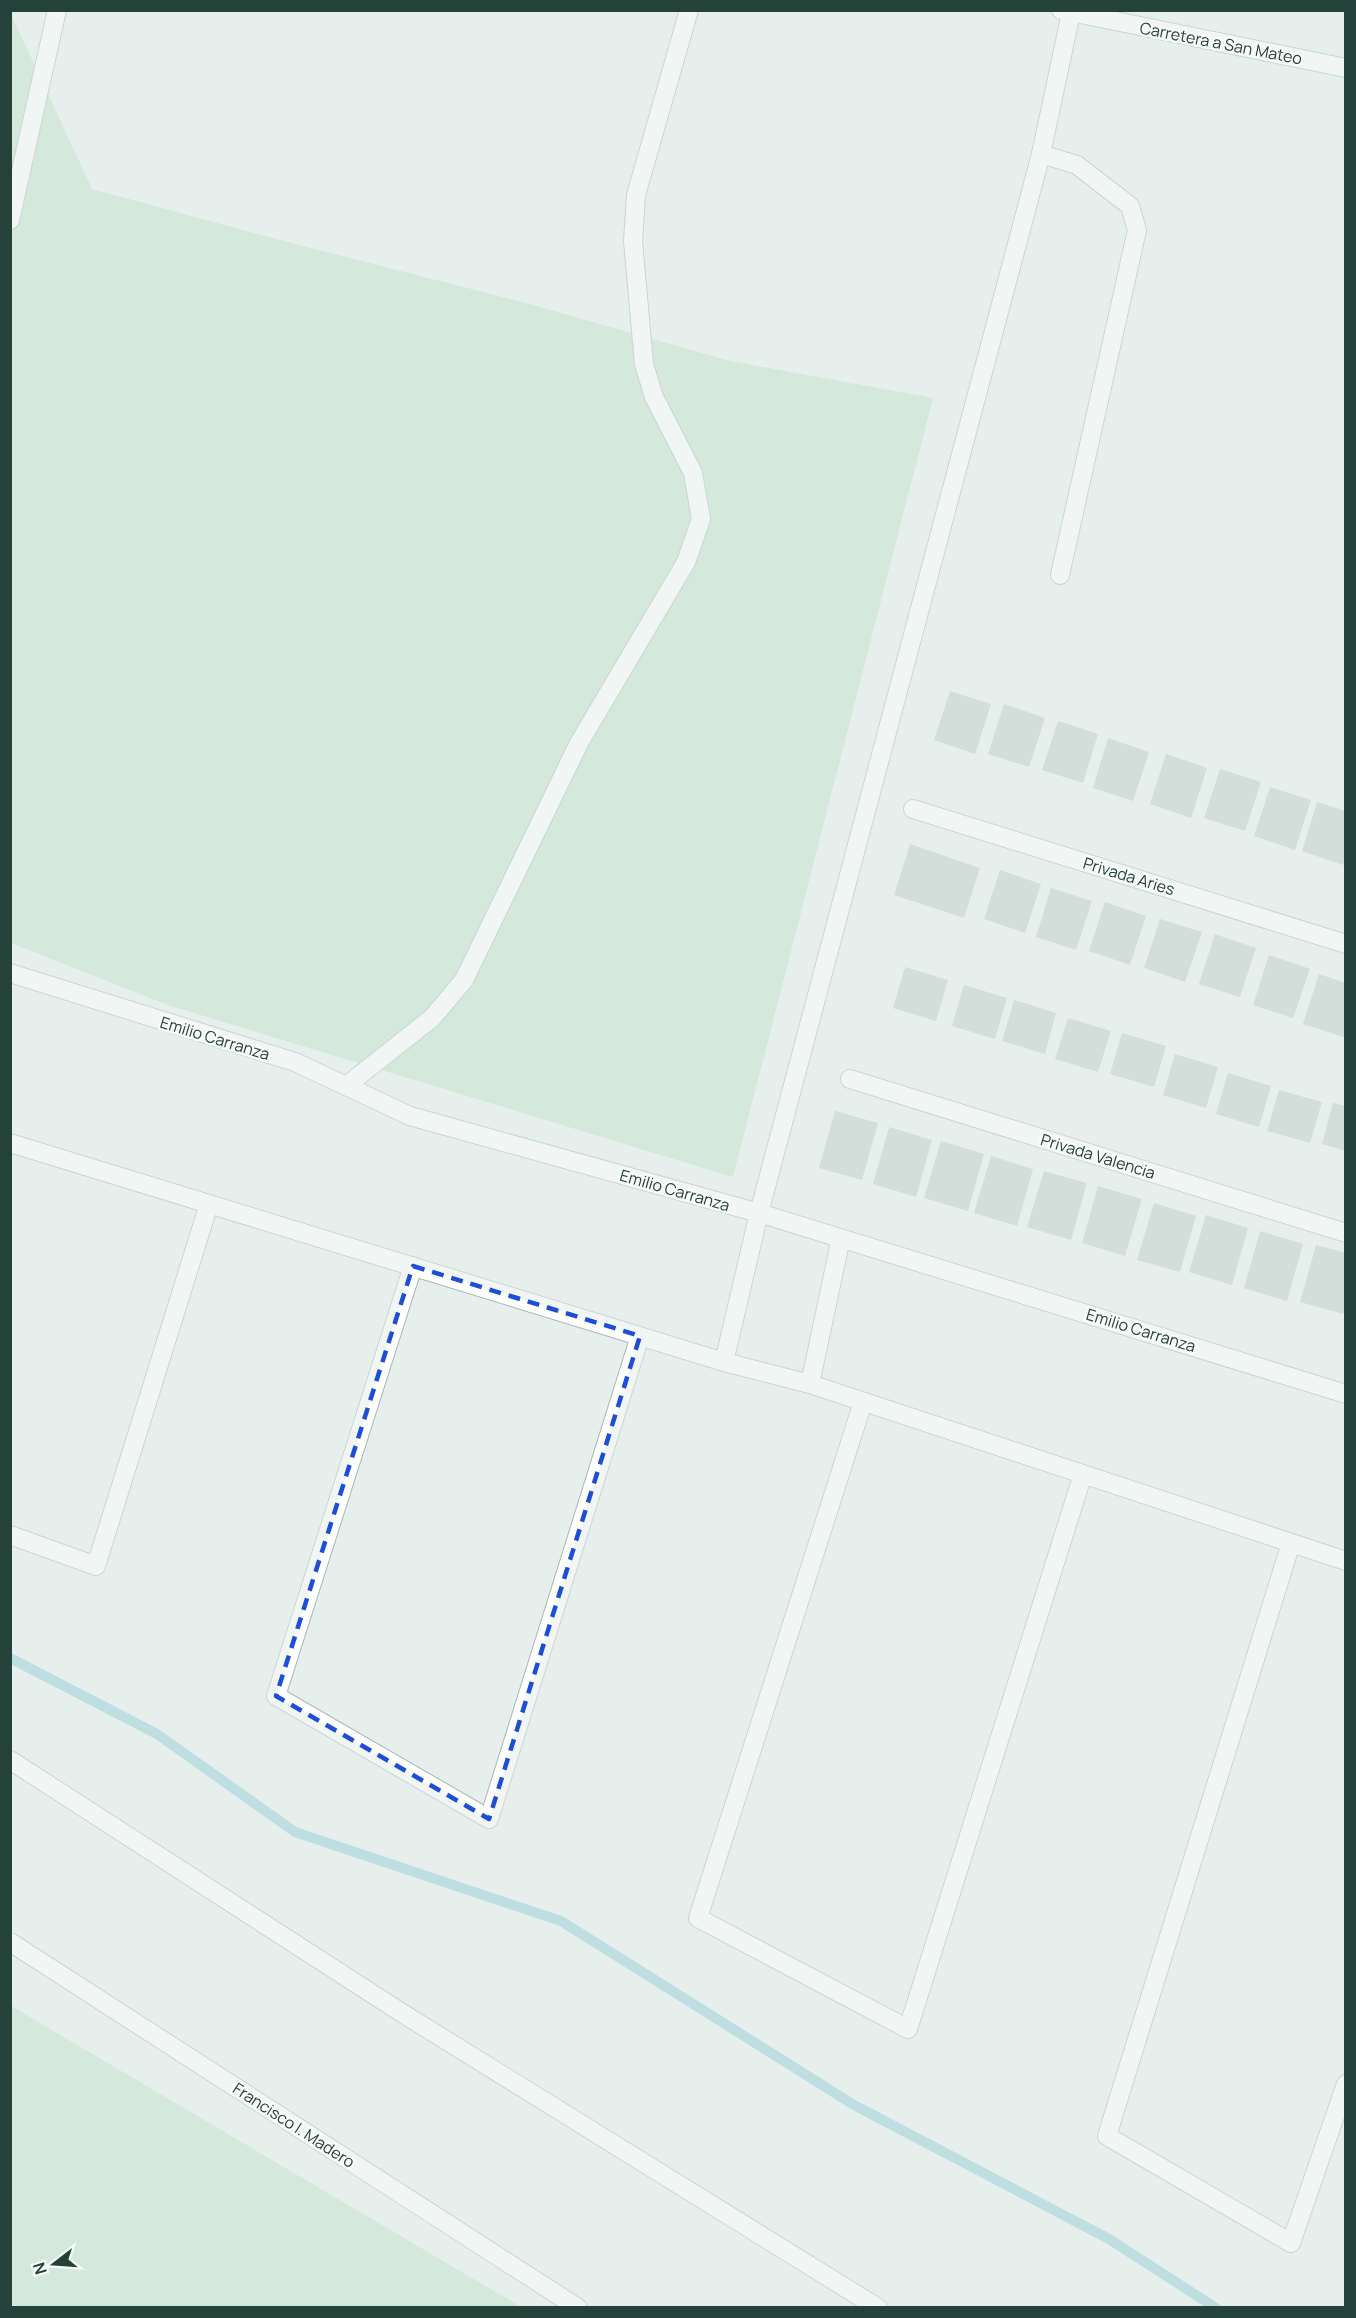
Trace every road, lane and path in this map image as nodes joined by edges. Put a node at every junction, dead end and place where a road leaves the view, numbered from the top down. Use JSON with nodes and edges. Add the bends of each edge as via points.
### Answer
{"nodes":[{"id":1,"x":57,"y":10,"type":"edge"},
{"id":2,"x":689,"y":10,"type":"edge"},
{"id":3,"x":1066,"y":12,"type":"edge"},
{"id":4,"x":1346,"y":68,"type":"edge"},
{"id":5,"x":1041,"y":154,"type":"junction"},
{"id":6,"x":10,"y":220,"type":"edge"},
{"id":7,"x":1060,"y":575,"type":"dead end"},
{"id":8,"x":913,"y":809,"type":"dead end"},
{"id":9,"x":1346,"y":944,"type":"edge"},
{"id":10,"x":10,"y":973,"type":"edge"},
{"id":11,"x":850,"y":1079,"type":"dead end"},
{"id":12,"x":346,"y":1086,"type":"junction"},
{"id":13,"x":10,"y":1143,"type":"edge"},
{"id":14,"x":209,"y":1204,"type":"junction"},
{"id":15,"x":759,"y":1213,"type":"junction"},
{"id":16,"x":1346,"y":1233,"type":"edge"},
{"id":17,"x":842,"y":1238,"type":"junction"},
{"id":18,"x":413,"y":1266,"type":"junction"},
{"id":19,"x":640,"y":1336,"type":"junction"},
{"id":20,"x":724,"y":1362,"type":"junction"},
{"id":21,"x":810,"y":1384,"type":"junction"},
{"id":22,"x":1346,"y":1394,"type":"edge"},
{"id":23,"x":863,"y":1402,"type":"junction"},
{"id":24,"x":1083,"y":1474,"type":"junction"},
{"id":25,"x":10,"y":1535,"type":"edge"},
{"id":26,"x":1291,"y":1543,"type":"junction"},
{"id":27,"x":1346,"y":1561,"type":"edge"},
{"id":28,"x":10,"y":1760,"type":"edge"},
{"id":29,"x":10,"y":1942,"type":"edge"},
{"id":30,"x":1346,"y":2084,"type":"edge"},
{"id":31,"x":578,"y":2307,"type":"edge"},
{"id":32,"x":878,"y":2307,"type":"edge"}],
"edges":[{"from":1,"to":6,"type":"street"},
{"from":2,"to":12,"type":"street","via":[[636,195],[633,241],[644,364],[654,397],[693,473],[701,519],[686,562],[579,743],[464,980],[432,1018]]},
{"from":3,"to":4,"type":"street","name":"Carretera a San Mateo"},
{"from":3,"to":5,"type":"street"},
{"from":5,"to":7,"type":"street","via":[[1077,165],[1130,206],[1137,230]]},
{"from":5,"to":15,"type":"street"},
{"from":8,"to":9,"type":"street","name":"Privada Aries"},
{"from":10,"to":12,"type":"street","name":"Emilio Carranza","via":[[295,1062]]},
{"from":11,"to":16,"type":"street","name":"Privada Valencia"},
{"from":12,"to":15,"type":"street","name":"Emilio Carranza","via":[[410,1116]]},
{"from":13,"to":14,"type":"street"},
{"from":14,"to":18,"type":"street"},
{"from":14,"to":25,"type":"street","via":[[96,1566]]},
{"from":15,"to":17,"type":"street","name":"Emilio Carranza"},
{"from":15,"to":20,"type":"street"},
{"from":17,"to":21,"type":"street"},
{"from":17,"to":22,"type":"street","name":"Emilio Carranza"},
{"from":18,"to":19,"type":"street"},
{"from":18,"to":19,"type":"street","via":[[276,1696],[489,1819]]},
{"from":19,"to":20,"type":"street"},
{"from":20,"to":21,"type":"street"},
{"from":21,"to":23,"type":"street"},
{"from":23,"to":24,"type":"street"},
{"from":23,"to":24,"type":"street","via":[[698,1918],[908,2029]]},
{"from":24,"to":26,"type":"street"},
{"from":26,"to":27,"type":"street"},
{"from":26,"to":30,"type":"street","via":[[1107,2136],[1291,2243]]},
{"from":28,"to":32,"type":"street","via":[[402,2013]]},
{"from":29,"to":31,"type":"street","name":"Francisco I. Madero"}]}
